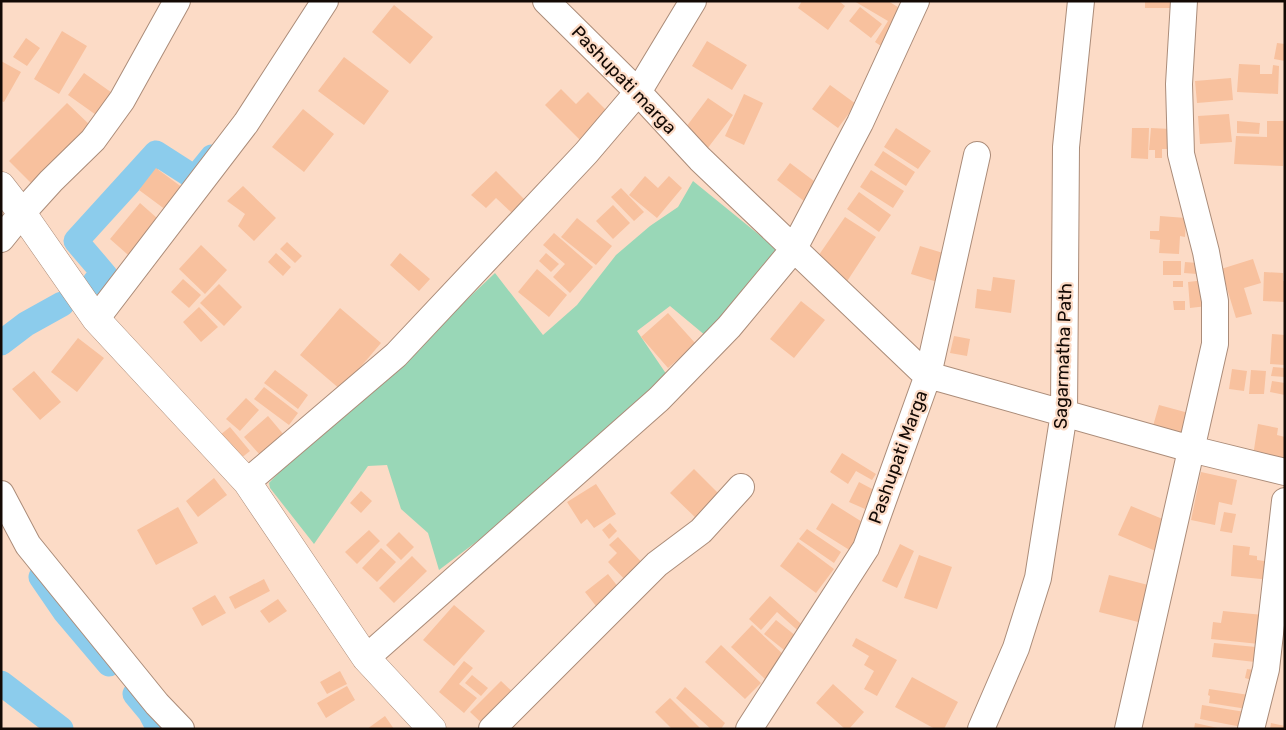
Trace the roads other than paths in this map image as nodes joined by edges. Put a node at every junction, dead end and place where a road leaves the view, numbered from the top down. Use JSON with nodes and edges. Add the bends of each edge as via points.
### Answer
{"nodes":[{"id":1,"x":177,"y":1,"type":"edge"},
{"id":2,"x":325,"y":1,"type":"edge"},
{"id":3,"x":546,"y":1,"type":"edge"},
{"id":4,"x":693,"y":1,"type":"edge"},
{"id":5,"x":916,"y":1,"type":"edge"},
{"id":6,"x":1081,"y":1,"type":"edge"},
{"id":7,"x":1184,"y":1,"type":"edge"},
{"id":8,"x":638,"y":92,"type":"junction"},
{"id":9,"x":977,"y":155,"type":"dead end"},
{"id":10,"x":700,"y":159,"type":"joint"},
{"id":11,"x":1,"y":186,"type":"edge"},
{"id":12,"x":22,"y":213,"type":"junction"},
{"id":13,"x":1,"y":239,"type":"edge"},
{"id":14,"x":794,"y":250,"type":"junction"},
{"id":15,"x":96,"y":319,"type":"junction"},
{"id":16,"x":928,"y":375,"type":"junction"},
{"id":17,"x":1064,"y":412,"type":"junction"},
{"id":18,"x":1191,"y":449,"type":"junction"},
{"id":19,"x":1285,"y":472,"type":"edge"},
{"id":20,"x":247,"y":482,"type":"junction"},
{"id":21,"x":741,"y":487,"type":"dead end"},
{"id":22,"x":1,"y":494,"type":"edge"},
{"id":23,"x":1285,"y":501,"type":"edge"},
{"id":24,"x":366,"y":658,"type":"junction"},
{"id":25,"x":181,"y":729,"type":"edge"},
{"id":26,"x":432,"y":729,"type":"edge"},
{"id":27,"x":492,"y":729,"type":"edge"},
{"id":28,"x":749,"y":729,"type":"edge"},
{"id":29,"x":981,"y":729,"type":"edge"},
{"id":30,"x":1128,"y":729,"type":"edge"},
{"id":31,"x":1251,"y":729,"type":"edge"}],
"edges":[{"from":1,"to":12,"type":"street","via":[[122,100],[93,140]]},
{"from":2,"to":15,"type":"street","via":[[246,123]]},
{"from":3,"to":8,"type":"street","name":"Pashupati marga"},
{"from":4,"to":8,"type":"street"},
{"from":5,"to":14,"type":"street","via":[[860,123]]},
{"from":6,"to":17,"type":"street","name":"Sagarmatha Path","via":[[1066,147]]},
{"from":7,"to":18,"type":"street","via":[[1179,84],[1180,154],[1206,252],[1215,301],[1215,344]]},
{"from":8,"to":10,"type":"street","name":"Pashupati marga"},
{"from":8,"to":20,"type":"street","via":[[586,153],[396,355]]},
{"from":9,"to":16,"type":"street"},
{"from":10,"to":14,"type":"street","name":"Pashupati Marga"},
{"from":11,"to":12,"type":"street"},
{"from":12,"to":13,"type":"street"},
{"from":12,"to":15,"type":"street"},
{"from":14,"to":16,"type":"street","name":"Pashupati Marga"},
{"from":14,"to":24,"type":"street","via":[[729,326],[659,400]]},
{"from":15,"to":20,"type":"street"},
{"from":16,"to":17,"type":"street"},
{"from":16,"to":28,"type":"street","name":"Pashupati Marga","via":[[866,548]]},
{"from":17,"to":18,"type":"street"},
{"from":17,"to":29,"type":"street","name":"Sagarmatha Path","via":[[1038,578],[1016,648]]},
{"from":18,"to":19,"type":"street"},
{"from":18,"to":30,"type":"street"},
{"from":20,"to":24,"type":"street"},
{"from":21,"to":27,"type":"street","via":[[701,531],[657,564]]},
{"from":22,"to":25,"type":"street","via":[[28,545]]},
{"from":23,"to":31,"type":"street","via":[[1266,669]]},
{"from":24,"to":26,"type":"street"}]}
